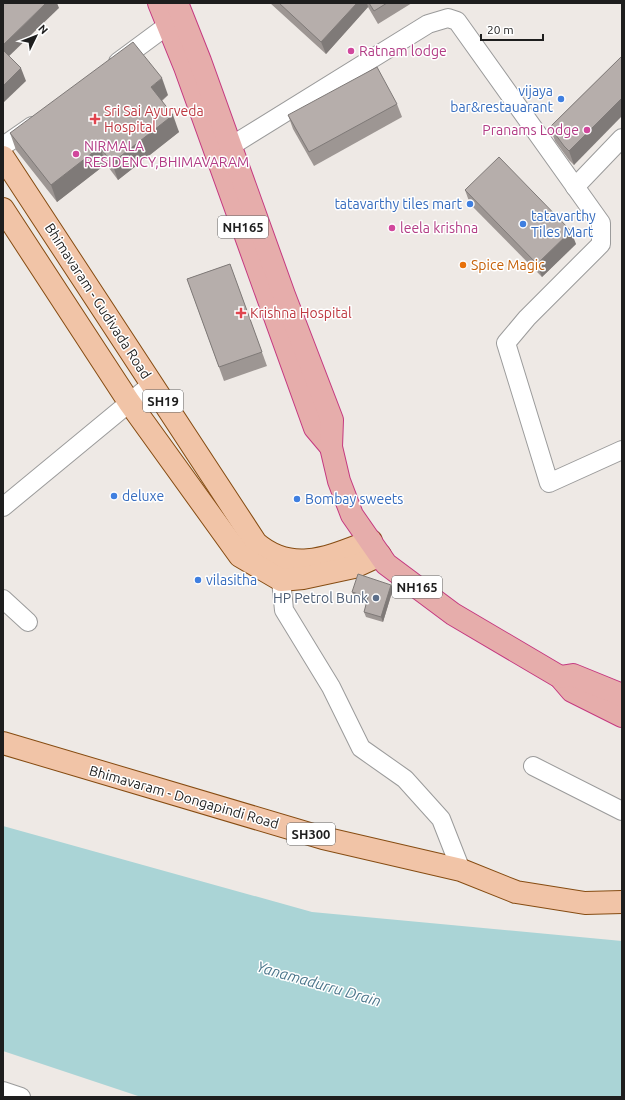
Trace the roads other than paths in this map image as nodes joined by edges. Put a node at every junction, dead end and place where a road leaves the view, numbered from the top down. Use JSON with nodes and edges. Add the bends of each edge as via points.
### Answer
{"nodes":[{"id":1,"x":168,"y":9,"type":"edge"},
{"id":2,"x":106,"y":71,"type":"edge"},
{"id":3,"x":43,"y":117,"type":"edge"},
{"id":4,"x":622,"y":138,"type":"edge"},
{"id":5,"x":3,"y":146,"type":"edge"},
{"id":6,"x":223,"y":149,"type":"junction"},
{"id":7,"x":3,"y":157,"type":"edge"},
{"id":8,"x":575,"y":187,"type":"junction"},
{"id":9,"x":4,"y":215,"type":"edge"},
{"id":10,"x":152,"y":384,"type":"junction"},
{"id":11,"x":129,"y":402,"type":"junction"},
{"id":12,"x":622,"y":450,"type":"edge"},
{"id":13,"x":3,"y":507,"type":"edge"},
{"id":14,"x":375,"y":548,"type":"junction"},
{"id":15,"x":288,"y":560,"type":"junction"},
{"id":16,"x":281,"y":580,"type":"junction"},
{"id":17,"x":3,"y":599,"type":"edge"},
{"id":18,"x":28,"y":622,"type":"dead end"},
{"id":19,"x":560,"y":677,"type":"junction"},
{"id":20,"x":622,"y":696,"type":"edge"},
{"id":21,"x":622,"y":716,"type":"edge"},
{"id":22,"x":3,"y":743,"type":"edge"},
{"id":23,"x":533,"y":766,"type":"dead end"},
{"id":24,"x":622,"y":811,"type":"edge"},
{"id":25,"x":461,"y":870,"type":"junction"},
{"id":26,"x":622,"y":902,"type":"edge"},
{"id":27,"x":3,"y":1091,"type":"edge"},
{"id":28,"x":21,"y":1097,"type":"edge"}],
"edges":[{"from":1,"to":2,"type":"street"},
{"from":1,"to":6,"type":"highway","number":"NH165","via":[[185,67]]},
{"from":3,"to":5,"type":"street"},
{"from":4,"to":8,"type":"street"},
{"from":6,"to":8,"type":"street","via":[[428,24],[448,18],[457,21]]},
{"from":6,"to":14,"type":"highway","number":"NH165","via":[[315,428],[331,447],[339,481],[352,514]]},
{"from":7,"to":10,"type":"main road","name":"Bhimavaram - Gudivada Road","number":"SH19"},
{"from":8,"to":12,"type":"street","via":[[601,223],[601,244],[527,318],[506,343],[549,483]]},
{"from":9,"to":11,"type":"main road","name":"Bhimavaram - Gudivada Road","number":"SH19"},
{"from":10,"to":11,"type":"street"},
{"from":10,"to":15,"type":"main road","name":"Bhimavaram - Gudivada Road","number":"SH19","via":[[256,543],[266,552]]},
{"from":11,"to":13,"type":"street"},
{"from":11,"to":16,"type":"main road","name":"Bhimavaram - Gudivada Road","number":"SH19","via":[[240,556]]},
{"from":14,"to":15,"type":"main road","name":"Bhimavaram - Gudivada Road","number":"SH19","via":[[309,562]]},
{"from":14,"to":16,"type":"main road","via":[[354,567]]},
{"from":14,"to":19,"type":"highway","number":"NH165","via":[[386,564],[453,614]]},
{"from":15,"to":16,"type":"street"},
{"from":16,"to":25,"type":"street","via":[[284,610],[331,687],[361,748],[405,780],[441,819]]},
{"from":17,"to":18,"type":"street"},
{"from":19,"to":20,"type":"highway","number":"NH165","via":[[573,675]]},
{"from":19,"to":21,"type":"highway","number":"NH165","via":[[572,691]]},
{"from":22,"to":25,"type":"main road","name":"Bhimavaram - Dongapindi Road","number":"SH300","via":[[323,838]]},
{"from":23,"to":24,"type":"street"},
{"from":25,"to":26,"type":"main road","name":"Bhimavaram - Dongapindi Road","number":"SH300","via":[[516,892],[585,904]]},
{"from":27,"to":28,"type":"street"}]}
